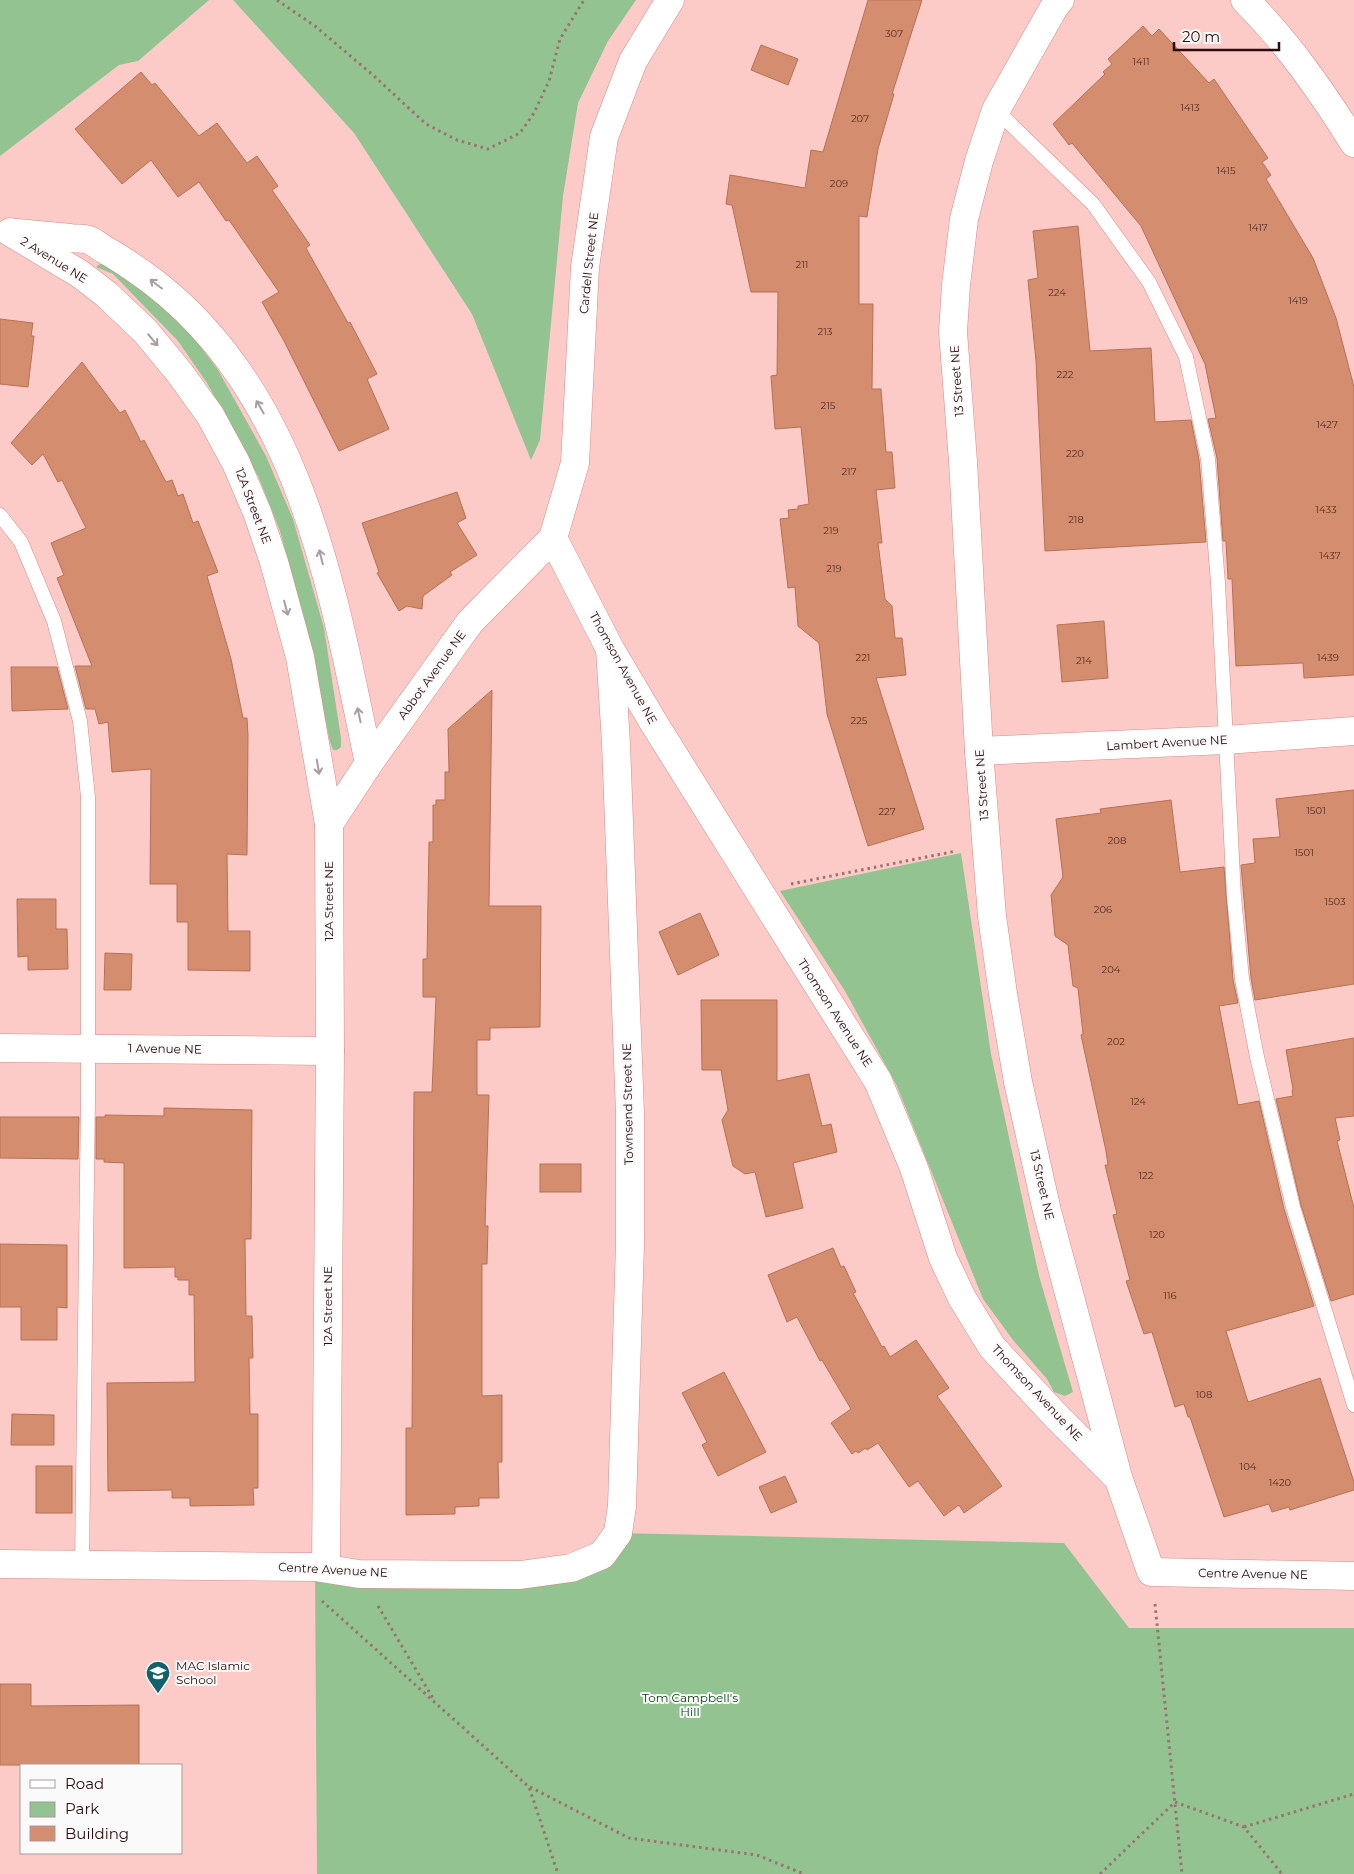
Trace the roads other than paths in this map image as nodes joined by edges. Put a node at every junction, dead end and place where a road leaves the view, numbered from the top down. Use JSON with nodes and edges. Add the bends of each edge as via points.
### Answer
{"nodes":[{"id":1,"x":670,"y":0,"type":"edge"},
{"id":2,"x":1060,"y":0,"type":"edge"},
{"id":3,"x":1245,"y":0,"type":"edge"},
{"id":4,"x":996,"y":110,"type":"junction"},
{"id":5,"x":1354,"y":143,"type":"edge"},
{"id":6,"x":5,"y":232,"type":"edge"},
{"id":7,"x":106,"y":294,"type":"joint"},
{"id":8,"x":0,"y":515,"type":"edge"},
{"id":9,"x":553,"y":538,"type":"junction"},
{"id":10,"x":610,"y":649,"type":"junction"},
{"id":11,"x":1354,"y":731,"type":"edge"},
{"id":12,"x":1225,"y":740,"type":"junction"},
{"id":13,"x":979,"y":751,"type":"junction"},
{"id":14,"x":369,"y":763,"type":"junction"},
{"id":15,"x":329,"y":824,"type":"junction"},
{"id":16,"x":0,"y":1048,"type":"edge"},
{"id":17,"x":88,"y":1048,"type":"junction"},
{"id":18,"x":330,"y":1051,"type":"junction"},
{"id":19,"x":1354,"y":1405,"type":"edge"},
{"id":20,"x":1118,"y":1477,"type":"junction"},
{"id":21,"x":602,"y":1555,"type":"joint"},
{"id":22,"x":0,"y":1564,"type":"edge"},
{"id":23,"x":82,"y":1564,"type":"junction"},
{"id":24,"x":326,"y":1568,"type":"junction"},
{"id":25,"x":1151,"y":1572,"type":"joint"},
{"id":26,"x":1354,"y":1576,"type":"edge"}],
"edges":[{"from":1,"to":9,"type":"street","name":"Cardell Street NE","via":[[633,61],[604,137],[586,267],[575,463]]},
{"from":2,"to":4,"type":"street","name":"13 Street NE"},
{"from":3,"to":5,"type":"street","via":[[1293,54]]},
{"from":4,"to":12,"type":"lane","via":[[1093,204],[1149,282],[1186,356],[1208,459]]},
{"from":4,"to":13,"type":"street","name":"13 Street NE","via":[[964,220],[953,332]]},
{"from":6,"to":7,"type":"street","name":"2 Avenue NE","via":[[80,274]]},
{"from":14,"to":6,"type":"street","one_way":true,"via":[[345,651],[306,508],[274,432],[229,359],[202,325],[168,293],[130,264],[89,240]]},
{"from":7,"to":15,"type":"street","name":"12A Street NE","one_way":true,"via":[[145,331],[210,415],[257,512],[300,657]]},
{"from":8,"to":17,"type":"lane","via":[[21,542],[54,621],[80,721],[88,797]]},
{"from":9,"to":10,"type":"street","name":"Thomson Avenue NE"},
{"from":9,"to":14,"type":"street","name":"Abbot Avenue NE","via":[[470,622]]},
{"from":10,"to":20,"type":"street","name":"Thomson Avenue NE","via":[[878,1081],[914,1168],[944,1258],[962,1298],[992,1347],[1055,1416]]},
{"from":10,"to":21,"type":"street","name":"Townsend Street NE","via":[[630,1114],[630,1243],[622,1506],[618,1533]]},
{"from":11,"to":12,"type":"street","name":"Lambert Avenue NE"},
{"from":12,"to":13,"type":"street","name":"Lambert Avenue NE"},
{"from":12,"to":19,"type":"lane","via":[[1242,979],[1257,1057],[1293,1207]]},
{"from":13,"to":20,"type":"street","name":"13 Street NE","via":[[992,916],[1017,1072],[1047,1211]]},
{"from":14,"to":15,"type":"street","name":"Abbot Avenue NE"},
{"from":15,"to":18,"type":"street","name":"12A Street NE"},
{"from":16,"to":17,"type":"street","name":"1 Avenue NE"},
{"from":17,"to":18,"type":"street","name":"1 Avenue NE"},
{"from":17,"to":23,"type":"lane"},
{"from":18,"to":24,"type":"street","name":"12A Street NE"},
{"from":20,"to":25,"type":"street","name":"13 Street NE"},
{"from":21,"to":24,"type":"street","name":"Centre Avenue NE","via":[[571,1568],[520,1575],[359,1574]]},
{"from":22,"to":23,"type":"street","name":"Centre Avenue NE"},
{"from":23,"to":24,"type":"street","name":"Centre Avenue NE"},
{"from":25,"to":26,"type":"street","name":"Centre Avenue NE"}]}
